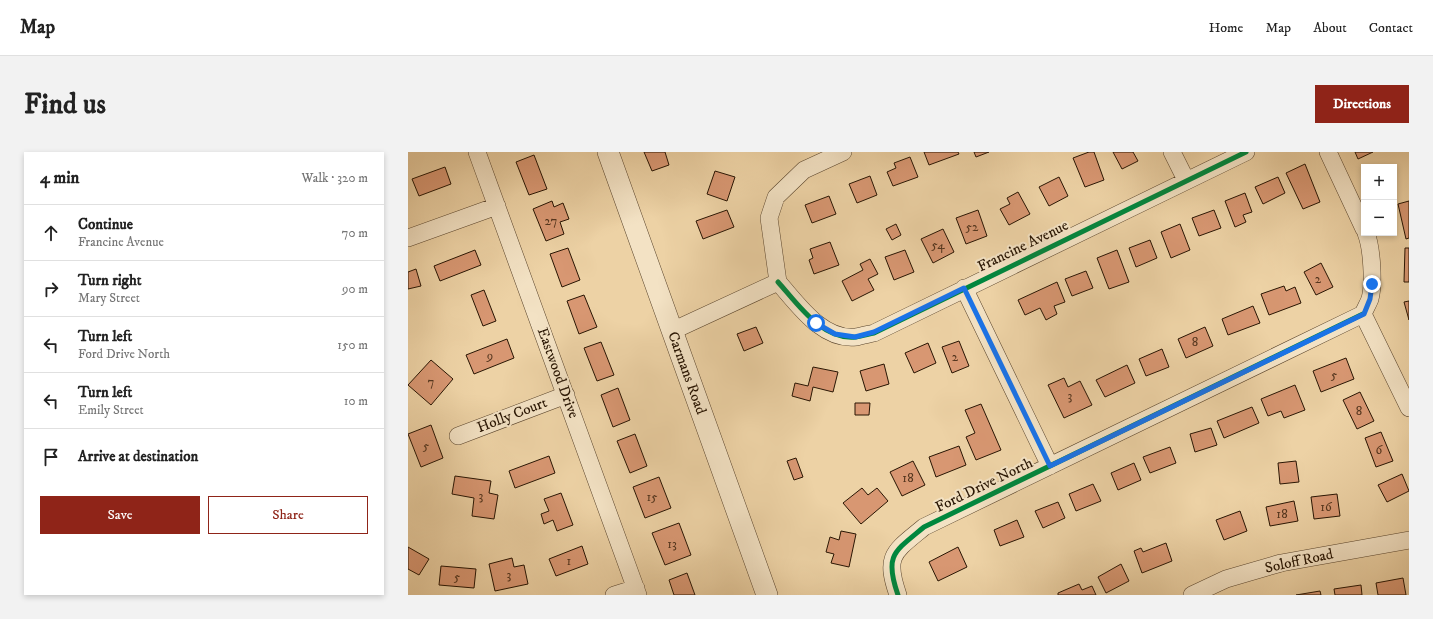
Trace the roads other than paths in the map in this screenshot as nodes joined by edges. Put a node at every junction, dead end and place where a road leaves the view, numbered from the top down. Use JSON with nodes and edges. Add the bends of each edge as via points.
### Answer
{"nodes":[{"id":1,"x":477,"y":152,"type":"edge"},
{"id":2,"x":608,"y":152,"type":"edge"},
{"id":3,"x":843,"y":152,"type":"edge"},
{"id":4,"x":1172,"y":152,"type":"edge"},
{"id":5,"x":1246,"y":152,"type":"edge"},
{"id":6,"x":1328,"y":152,"type":"edge"},
{"id":7,"x":1186,"y":180,"type":"junction"},
{"id":8,"x":497,"y":206,"type":"junction"},
{"id":9,"x":1361,"y":223,"type":"edge"},
{"id":10,"x":1367,"y":236,"type":"edge"},
{"id":11,"x":408,"y":238,"type":"edge"},
{"id":12,"x":778,"y":282,"type":"junction"},
{"id":13,"x":964,"y":288,"type":"junction"},
{"id":14,"x":1364,"y":314,"type":"junction"},
{"id":15,"x":672,"y":331,"type":"junction"},
{"id":16,"x":566,"y":395,"type":"junction"},
{"id":17,"x":1409,"y":408,"type":"edge"},
{"id":18,"x":458,"y":436,"type":"dead end"},
{"id":19,"x":1050,"y":466,"type":"junction"},
{"id":20,"x":1409,"y":540,"type":"edge"},
{"id":21,"x":637,"y":592,"type":"edge"},
{"id":22,"x":614,"y":595,"type":"edge"},
{"id":23,"x":767,"y":595,"type":"edge"},
{"id":24,"x":898,"y":595,"type":"edge"},
{"id":25,"x":1192,"y":595,"type":"edge"}],
"edges":[{"from":1,"to":8,"type":"street","name":"Eastwood Drive"},
{"from":2,"to":15,"type":"street","name":"Carmans Road"},
{"from":3,"to":12,"type":"street","via":[[804,170],[776,197],[769,218]]},
{"from":4,"to":7,"type":"street"},
{"from":5,"to":7,"type":"street","name":"Francine Avenue"},
{"from":6,"to":9,"type":"street"},
{"from":7,"to":13,"type":"street","name":"Francine Avenue"},
{"from":8,"to":11,"type":"street"},
{"from":8,"to":16,"type":"street","name":"Eastwood Drive"},
{"from":10,"to":14,"type":"street","via":[[1372,284]]},
{"from":12,"to":13,"type":"street","name":"Francine Avenue","via":[[816,323],[835,334],[855,337],[874,332]]},
{"from":12,"to":15,"type":"street"},
{"from":13,"to":19,"type":"street"},
{"from":14,"to":17,"type":"street"},
{"from":14,"to":19,"type":"street","name":"Ford Drive North"},
{"from":15,"to":23,"type":"street","name":"Carmans Road"},
{"from":16,"to":18,"type":"street","name":"Holly Court"},
{"from":16,"to":21,"type":"street","name":"Eastwood Drive"},
{"from":19,"to":24,"type":"street","name":"Ford Drive North","via":[[924,527],[900,547],[890,568]]},
{"from":20,"to":25,"type":"street","name":"Soloff Road","via":[[1281,563],[1226,579]]},
{"from":21,"to":22,"type":"street"}]}
